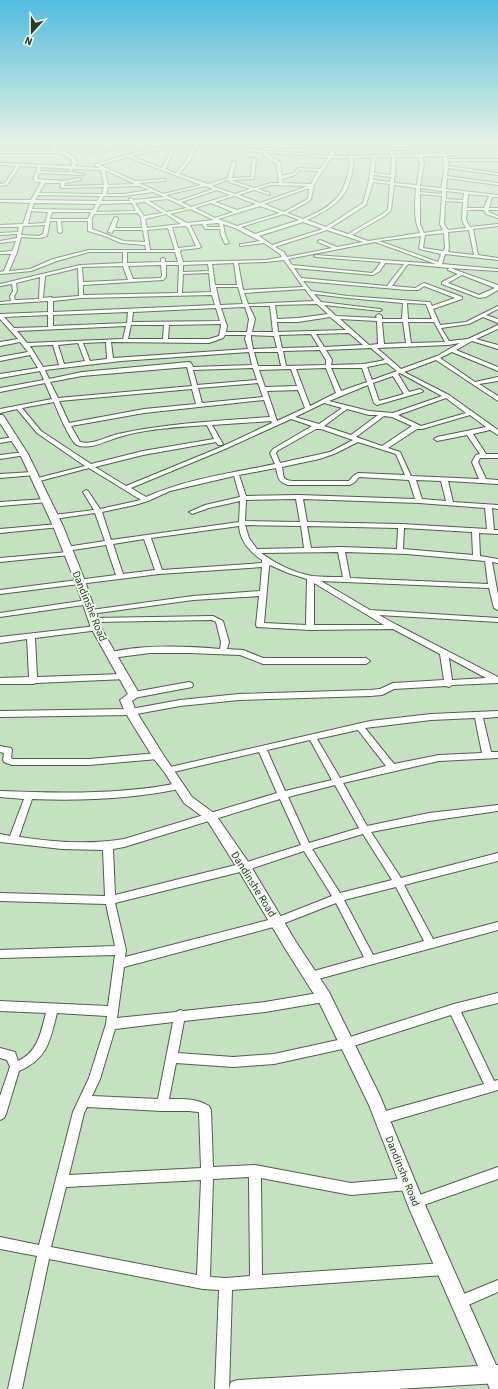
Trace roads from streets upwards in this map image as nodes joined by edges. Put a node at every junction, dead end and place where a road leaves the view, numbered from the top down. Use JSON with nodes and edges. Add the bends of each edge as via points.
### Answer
{"nodes":[{"id":1,"x":95,"y":208,"type":"edge"},
{"id":2,"x":135,"y":208,"type":"edge"},
{"id":3,"x":158,"y":208,"type":"edge"},
{"id":4,"x":191,"y":208,"type":"joint"},
{"id":5,"x":227,"y":208,"type":"edge"},
{"id":6,"x":252,"y":208,"type":"edge"},
{"id":7,"x":270,"y":208,"type":"edge"},
{"id":8,"x":294,"y":208,"type":"edge"},
{"id":9,"x":325,"y":208,"type":"edge"},
{"id":10,"x":359,"y":208,"type":"edge"},
{"id":11,"x":390,"y":208,"type":"edge"},
{"id":12,"x":418,"y":208,"type":"edge"},
{"id":13,"x":443,"y":208,"type":"edge"},
{"id":14,"x":465,"y":209,"type":"joint"},
{"id":15,"x":486,"y":209,"type":"junction"},
{"id":16,"x":498,"y":209,"type":"edge"},
{"id":17,"x":29,"y":210,"type":"joint"},
{"id":18,"x":50,"y":210,"type":"junction"},
{"id":19,"x":93,"y":212,"type":"junction"},
{"id":20,"x":138,"y":212,"type":"junction"},
{"id":21,"x":238,"y":212,"type":"junction"},
{"id":22,"x":284,"y":213,"type":"junction"},
{"id":23,"x":168,"y":214,"type":"junction"},
{"id":24,"x":498,"y":217,"type":"edge"},
{"id":25,"x":116,"y":218,"type":"dead end"},
{"id":26,"x":143,"y":218,"type":"junction"},
{"id":27,"x":59,"y":220,"type":"junction"},
{"id":28,"x":89,"y":220,"type":"junction"},
{"id":29,"x":218,"y":221,"type":"junction"},
{"id":30,"x":302,"y":221,"type":"junction"},
{"id":31,"x":48,"y":222,"type":"junction"},
{"id":32,"x":203,"y":223,"type":"junction"},
{"id":33,"x":23,"y":225,"type":"junction"},
{"id":34,"x":498,"y":225,"type":"edge"},
{"id":35,"x":0,"y":226,"type":"edge"},
{"id":36,"x":187,"y":226,"type":"junction"},
{"id":37,"x":170,"y":228,"type":"junction"},
{"id":38,"x":222,"y":228,"type":"junction"},
{"id":39,"x":237,"y":228,"type":"junction"},
{"id":40,"x":112,"y":229,"type":"junction"},
{"id":41,"x":145,"y":229,"type":"junction"},
{"id":42,"x":326,"y":229,"type":"junction"},
{"id":43,"x":471,"y":229,"type":"junction"},
{"id":44,"x":498,"y":230,"type":"edge"},
{"id":45,"x":60,"y":232,"type":"dead end"},
{"id":46,"x":446,"y":232,"type":"junction"},
{"id":47,"x":0,"y":234,"type":"edge"},
{"id":48,"x":423,"y":234,"type":"junction"},
{"id":49,"x":19,"y":236,"type":"junction"},
{"id":50,"x":106,"y":236,"type":"junction"},
{"id":51,"x":255,"y":236,"type":"junction"},
{"id":52,"x":348,"y":236,"type":"junction"},
{"id":53,"x":320,"y":240,"type":"dead end"},
{"id":54,"x":372,"y":241,"type":"junction"},
{"id":55,"x":0,"y":242,"type":"edge"},
{"id":56,"x":264,"y":242,"type":"junction"},
{"id":57,"x":227,"y":243,"type":"dead end"},
{"id":58,"x":148,"y":244,"type":"junction"},
{"id":59,"x":242,"y":245,"type":"dead end"},
{"id":60,"x":273,"y":246,"type":"junction"},
{"id":61,"x":336,"y":248,"type":"junction"},
{"id":62,"x":178,"y":250,"type":"junction"},
{"id":63,"x":102,"y":251,"type":"junction"},
{"id":64,"x":15,"y":252,"type":"junction"},
{"id":65,"x":125,"y":252,"type":"junction"},
{"id":66,"x":148,"y":252,"type":"junction"},
{"id":67,"x":163,"y":252,"type":"junction"},
{"id":68,"x":0,"y":253,"type":"edge"},
{"id":69,"x":444,"y":253,"type":"junction"},
{"id":70,"x":305,"y":255,"type":"junction"},
{"id":71,"x":329,"y":256,"type":"junction"},
{"id":72,"x":478,"y":256,"type":"junction"},
{"id":73,"x":286,"y":258,"type":"junction"},
{"id":74,"x":498,"y":258,"type":"edge"},
{"id":75,"x":384,"y":261,"type":"junction"},
{"id":76,"x":162,"y":263,"type":"junction"},
{"id":77,"x":181,"y":263,"type":"junction"},
{"id":78,"x":210,"y":263,"type":"junction"},
{"id":79,"x":236,"y":263,"type":"junction"},
{"id":80,"x":407,"y":263,"type":"junction"},
{"id":81,"x":125,"y":264,"type":"junction"},
{"id":82,"x":148,"y":264,"type":"junction"},
{"id":83,"x":102,"y":265,"type":"junction"},
{"id":84,"x":442,"y":265,"type":"junction"},
{"id":85,"x":0,"y":266,"type":"edge"},
{"id":86,"x":8,"y":266,"type":"junction"},
{"id":87,"x":80,"y":266,"type":"junction"},
{"id":88,"x":290,"y":266,"type":"junction"},
{"id":89,"x":324,"y":268,"type":"junction"},
{"id":90,"x":481,"y":269,"type":"junction"},
{"id":91,"x":498,"y":270,"type":"edge"},
{"id":92,"x":6,"y":272,"type":"junction"},
{"id":93,"x":212,"y":272,"type":"junction"},
{"id":94,"x":0,"y":273,"type":"edge"},
{"id":95,"x":181,"y":273,"type":"junction"},
{"id":96,"x":43,"y":274,"type":"junction"},
{"id":97,"x":461,"y":274,"type":"junction"},
{"id":98,"x":300,"y":279,"type":"junction"},
{"id":99,"x":131,"y":281,"type":"junction"},
{"id":100,"x":14,"y":282,"type":"junction"},
{"id":101,"x":81,"y":284,"type":"junction"},
{"id":102,"x":0,"y":285,"type":"edge"},
{"id":103,"x":213,"y":286,"type":"junction"},
{"id":104,"x":498,"y":287,"type":"edge"},
{"id":105,"x":388,"y":288,"type":"junction"},
{"id":106,"x":240,"y":289,"type":"junction"},
{"id":107,"x":308,"y":290,"type":"junction"},
{"id":108,"x":180,"y":293,"type":"junction"},
{"id":109,"x":214,"y":293,"type":"junction"},
{"id":110,"x":140,"y":294,"type":"junction"},
{"id":111,"x":471,"y":294,"type":"junction"},
{"id":112,"x":94,"y":296,"type":"junction"},
{"id":113,"x":81,"y":297,"type":"junction"},
{"id":114,"x":51,"y":298,"type":"junction"},
{"id":115,"x":459,"y":298,"type":"junction"},
{"id":116,"x":41,"y":299,"type":"junction"},
{"id":117,"x":382,"y":299,"type":"junction"},
{"id":118,"x":13,"y":301,"type":"junction"},
{"id":119,"x":405,"y":301,"type":"junction"},
{"id":120,"x":319,"y":302,"type":"junction"},
{"id":121,"x":0,"y":303,"type":"edge"},
{"id":122,"x":272,"y":304,"type":"junction"},
{"id":123,"x":246,"y":305,"type":"junction"},
{"id":124,"x":218,"y":307,"type":"junction"},
{"id":125,"x":498,"y":307,"type":"edge"},
{"id":126,"x":430,"y":308,"type":"junction"},
{"id":127,"x":142,"y":309,"type":"junction"},
{"id":128,"x":131,"y":310,"type":"junction"},
{"id":129,"x":380,"y":310,"type":"junction"},
{"id":130,"x":95,"y":311,"type":"junction"},
{"id":131,"x":51,"y":313,"type":"junction"},
{"id":132,"x":0,"y":316,"type":"edge"},
{"id":133,"x":332,"y":316,"type":"junction"},
{"id":134,"x":482,"y":316,"type":"junction"},
{"id":135,"x":298,"y":320,"type":"junction"},
{"id":136,"x":378,"y":320,"type":"junction"},
{"id":137,"x":275,"y":321,"type":"junction"},
{"id":138,"x":405,"y":321,"type":"junction"},
{"id":139,"x":498,"y":321,"type":"edge"},
{"id":140,"x":222,"y":322,"type":"junction"},
{"id":141,"x":167,"y":323,"type":"junction"},
{"id":142,"x":128,"y":324,"type":"junction"},
{"id":143,"x":437,"y":324,"type":"junction"},
{"id":144,"x":498,"y":327,"type":"edge"},
{"id":145,"x":50,"y":328,"type":"junction"},
{"id":146,"x":12,"y":330,"type":"junction"},
{"id":147,"x":350,"y":331,"type":"junction"},
{"id":148,"x":224,"y":333,"type":"junction"},
{"id":149,"x":248,"y":333,"type":"junction"},
{"id":150,"x":313,"y":333,"type":"junction"},
{"id":151,"x":276,"y":334,"type":"junction"},
{"id":152,"x":304,"y":334,"type":"junction"},
{"id":153,"x":470,"y":339,"type":"junction"},
{"id":154,"x":21,"y":340,"type":"junction"},
{"id":155,"x":108,"y":340,"type":"junction"},
{"id":156,"x":126,"y":340,"type":"junction"},
{"id":157,"x":164,"y":341,"type":"junction"},
{"id":158,"x":196,"y":341,"type":"junction"},
{"id":159,"x":209,"y":341,"type":"junction"},
{"id":160,"x":80,"y":342,"type":"junction"},
{"id":161,"x":448,"y":343,"type":"junction"},
{"id":162,"x":0,"y":344,"type":"edge"},
{"id":163,"x":54,"y":344,"type":"junction"},
{"id":164,"x":409,"y":344,"type":"junction"},
{"id":165,"x":26,"y":345,"type":"junction"},
{"id":166,"x":381,"y":345,"type":"junction"},
{"id":167,"x":370,"y":346,"type":"junction"},
{"id":168,"x":498,"y":347,"type":"edge"},
{"id":169,"x":321,"y":349,"type":"junction"},
{"id":170,"x":252,"y":350,"type":"junction"},
{"id":171,"x":279,"y":350,"type":"junction"},
{"id":172,"x":452,"y":350,"type":"junction"},
{"id":173,"x":31,"y":353,"type":"junction"},
{"id":174,"x":210,"y":353,"type":"junction"},
{"id":175,"x":187,"y":354,"type":"junction"},
{"id":176,"x":194,"y":354,"type":"junction"},
{"id":177,"x":436,"y":358,"type":"junction"},
{"id":178,"x":0,"y":359,"type":"edge"},
{"id":179,"x":110,"y":359,"type":"junction"},
{"id":180,"x":388,"y":361,"type":"junction"},
{"id":181,"x":88,"y":362,"type":"junction"},
{"id":182,"x":62,"y":365,"type":"junction"},
{"id":183,"x":364,"y":366,"type":"junction"},
{"id":184,"x":189,"y":367,"type":"junction"},
{"id":185,"x":256,"y":367,"type":"junction"},
{"id":186,"x":293,"y":367,"type":"junction"},
{"id":187,"x":328,"y":367,"type":"junction"},
{"id":188,"x":41,"y":368,"type":"junction"},
{"id":189,"x":284,"y":368,"type":"junction"},
{"id":190,"x":498,"y":369,"type":"edge"},
{"id":191,"x":398,"y":373,"type":"junction"},
{"id":192,"x":0,"y":376,"type":"edge"},
{"id":193,"x":498,"y":379,"type":"edge"},
{"id":194,"x":46,"y":381,"type":"junction"},
{"id":195,"x":260,"y":381,"type":"junction"},
{"id":196,"x":370,"y":383,"type":"junction"},
{"id":197,"x":476,"y":384,"type":"junction"},
{"id":198,"x":195,"y":386,"type":"junction"},
{"id":199,"x":300,"y":388,"type":"junction"},
{"id":200,"x":263,"y":389,"type":"junction"},
{"id":201,"x":0,"y":390,"type":"edge"},
{"id":202,"x":420,"y":391,"type":"dead end"},
{"id":203,"x":339,"y":394,"type":"junction"},
{"id":204,"x":408,"y":395,"type":"junction"},
{"id":205,"x":447,"y":396,"type":"junction"},
{"id":206,"x":266,"y":398,"type":"junction"},
{"id":207,"x":498,"y":399,"type":"edge"},
{"id":208,"x":55,"y":400,"type":"junction"},
{"id":209,"x":389,"y":400,"type":"junction"},
{"id":210,"x":323,"y":401,"type":"junction"},
{"id":211,"x":200,"y":404,"type":"junction"},
{"id":212,"x":18,"y":407,"type":"junction"},
{"id":213,"x":346,"y":407,"type":"junction"},
{"id":214,"x":308,"y":410,"type":"junction"},
{"id":215,"x":471,"y":413,"type":"junction"},
{"id":216,"x":395,"y":414,"type":"junction"},
{"id":217,"x":382,"y":415,"type":"junction"},
{"id":218,"x":291,"y":417,"type":"junction"},
{"id":219,"x":1,"y":418,"type":"edge"},
{"id":220,"x":274,"y":421,"type":"junction"},
{"id":221,"x":210,"y":424,"type":"junction"},
{"id":222,"x":67,"y":425,"type":"junction"},
{"id":223,"x":317,"y":427,"type":"junction"},
{"id":224,"x":415,"y":427,"type":"junction"},
{"id":225,"x":492,"y":428,"type":"junction"},
{"id":226,"x":469,"y":433,"type":"junction"},
{"id":227,"x":498,"y":433,"type":"edge"},
{"id":228,"x":15,"y":439,"type":"junction"},
{"id":229,"x":354,"y":439,"type":"junction"},
{"id":230,"x":437,"y":439,"type":"dead end"},
{"id":231,"x":216,"y":440,"type":"junction"},
{"id":232,"x":0,"y":441,"type":"edge"},
{"id":233,"x":223,"y":448,"type":"junction"},
{"id":234,"x":383,"y":448,"type":"junction"},
{"id":235,"x":24,"y":454,"type":"junction"},
{"id":236,"x":484,"y":456,"type":"junction"},
{"id":237,"x":498,"y":456,"type":"edge"},
{"id":238,"x":0,"y":457,"type":"edge"},
{"id":239,"x":278,"y":466,"type":"junction"},
{"id":240,"x":91,"y":467,"type":"junction"},
{"id":241,"x":236,"y":474,"type":"junction"},
{"id":242,"x":0,"y":476,"type":"edge"},
{"id":243,"x":35,"y":477,"type":"junction"},
{"id":244,"x":411,"y":478,"type":"junction"},
{"id":245,"x":444,"y":480,"type":"junction"},
{"id":246,"x":483,"y":481,"type":"junction"},
{"id":247,"x":498,"y":482,"type":"edge"},
{"id":248,"x":335,"y":484,"type":"junction"},
{"id":249,"x":126,"y":488,"type":"junction"},
{"id":250,"x":86,"y":492,"type":"dead end"},
{"id":251,"x":299,"y":497,"type":"junction"},
{"id":252,"x":243,"y":498,"type":"junction"},
{"id":253,"x":336,"y":499,"type":"junction"},
{"id":254,"x":146,"y":500,"type":"junction"},
{"id":255,"x":46,"y":501,"type":"junction"},
{"id":256,"x":419,"y":501,"type":"junction"},
{"id":257,"x":450,"y":503,"type":"junction"},
{"id":258,"x":0,"y":504,"type":"edge"},
{"id":259,"x":488,"y":506,"type":"junction"},
{"id":260,"x":498,"y":507,"type":"edge"},
{"id":261,"x":98,"y":511,"type":"junction"},
{"id":262,"x":192,"y":512,"type":"dead end"},
{"id":263,"x":56,"y":522,"type":"junction"},
{"id":264,"x":242,"y":523,"type":"junction"},
{"id":265,"x":303,"y":523,"type":"junction"},
{"id":266,"x":401,"y":526,"type":"junction"},
{"id":267,"x":475,"y":530,"type":"junction"},
{"id":268,"x":0,"y":531,"type":"edge"},
{"id":269,"x":495,"y":532,"type":"edge"},
{"id":270,"x":147,"y":537,"type":"junction"},
{"id":271,"x":108,"y":543,"type":"junction"},
{"id":272,"x":341,"y":549,"type":"junction"},
{"id":273,"x":308,"y":550,"type":"junction"},
{"id":274,"x":255,"y":551,"type":"junction"},
{"id":275,"x":400,"y":551,"type":"junction"},
{"id":276,"x":67,"y":552,"type":"junction"},
{"id":277,"x":477,"y":558,"type":"junction"},
{"id":278,"x":488,"y":559,"type":"junction"},
{"id":279,"x":0,"y":560,"type":"edge"},
{"id":280,"x":498,"y":561,"type":"edge"},
{"id":281,"x":266,"y":562,"type":"junction"},
{"id":282,"x":159,"y":572,"type":"junction"},
{"id":283,"x":120,"y":576,"type":"junction"},
{"id":284,"x":311,"y":578,"type":"junction"},
{"id":285,"x":347,"y":580,"type":"junction"},
{"id":286,"x":80,"y":581,"type":"junction"},
{"id":287,"x":492,"y":586,"type":"junction"},
{"id":288,"x":0,"y":592,"type":"edge"},
{"id":289,"x":263,"y":593,"type":"junction"},
{"id":290,"x":497,"y":599,"type":"edge"},
{"id":291,"x":498,"y":608,"type":"edge"},
{"id":292,"x":370,"y":612,"type":"junction"},
{"id":293,"x":0,"y":615,"type":"edge"},
{"id":294,"x":92,"y":615,"type":"junction"},
{"id":295,"x":498,"y":620,"type":"edge"},
{"id":296,"x":394,"y":627,"type":"junction"},
{"id":297,"x":310,"y":628,"type":"junction"},
{"id":298,"x":31,"y":637,"type":"junction"},
{"id":299,"x":0,"y":640,"type":"edge"},
{"id":300,"x":223,"y":652,"type":"junction"},
{"id":301,"x":444,"y":654,"type":"junction"},
{"id":302,"x":111,"y":655,"type":"junction"},
{"id":303,"x":366,"y":661,"type":"dead end"},
{"id":304,"x":123,"y":677,"type":"junction"},
{"id":305,"x":498,"y":680,"type":"edge"},
{"id":306,"x":0,"y":681,"type":"edge"},
{"id":307,"x":33,"y":681,"type":"junction"},
{"id":308,"x":449,"y":684,"type":"junction"},
{"id":309,"x":189,"y":685,"type":"dead end"},
{"id":310,"x":134,"y":695,"type":"junction"},
{"id":311,"x":131,"y":712,"type":"junction"},
{"id":312,"x":0,"y":714,"type":"edge"},
{"id":313,"x":498,"y":714,"type":"edge"},
{"id":314,"x":478,"y":715,"type":"junction"},
{"id":315,"x":360,"y":726,"type":"junction"},
{"id":316,"x":312,"y":737,"type":"junction"},
{"id":317,"x":0,"y":749,"type":"edge"},
{"id":318,"x":262,"y":749,"type":"junction"},
{"id":319,"x":487,"y":755,"type":"junction"},
{"id":320,"x":498,"y":755,"type":"edge"},
{"id":321,"x":158,"y":756,"type":"junction"},
{"id":322,"x":392,"y":768,"type":"junction"},
{"id":323,"x":169,"y":770,"type":"junction"},
{"id":324,"x":338,"y":782,"type":"junction"},
{"id":325,"x":179,"y":786,"type":"junction"},
{"id":326,"x":0,"y":794,"type":"edge"},
{"id":327,"x":283,"y":795,"type":"junction"},
{"id":328,"x":29,"y":796,"type":"junction"},
{"id":329,"x":498,"y":808,"type":"edge"},
{"id":330,"x":211,"y":817,"type":"junction"},
{"id":331,"x":365,"y":830,"type":"junction"},
{"id":332,"x":0,"y":838,"type":"edge"},
{"id":333,"x":13,"y":840,"type":"junction"},
{"id":334,"x":108,"y":846,"type":"junction"},
{"id":335,"x":306,"y":847,"type":"junction"},
{"id":336,"x":498,"y":857,"type":"edge"},
{"id":337,"x":244,"y":867,"type":"junction"},
{"id":338,"x":398,"y":882,"type":"junction"},
{"id":339,"x":0,"y":897,"type":"edge"},
{"id":340,"x":338,"y":898,"type":"junction"},
{"id":341,"x":110,"y":900,"type":"junction"},
{"id":342,"x":278,"y":922,"type":"junction"},
{"id":343,"x":498,"y":926,"type":"edge"},
{"id":344,"x":430,"y":944,"type":"junction"},
{"id":345,"x":121,"y":950,"type":"junction"},
{"id":346,"x":0,"y":954,"type":"edge"},
{"id":347,"x":371,"y":960,"type":"junction"},
{"id":348,"x":120,"y":963,"type":"junction"},
{"id":349,"x":311,"y":976,"type":"junction"},
{"id":350,"x":324,"y":997,"type":"junction"},
{"id":351,"x":497,"y":1000,"type":"edge"},
{"id":352,"x":0,"y":1006,"type":"edge"},
{"id":353,"x":53,"y":1008,"type":"junction"},
{"id":354,"x":454,"y":1009,"type":"junction"},
{"id":355,"x":113,"y":1011,"type":"junction"},
{"id":356,"x":180,"y":1015,"type":"junction"},
{"id":357,"x":112,"y":1024,"type":"junction"},
{"id":358,"x":348,"y":1043,"type":"junction"},
{"id":359,"x":0,"y":1053,"type":"edge"},
{"id":360,"x":173,"y":1058,"type":"junction"},
{"id":361,"x":15,"y":1067,"type":"junction"},
{"id":362,"x":495,"y":1086,"type":"edge"},
{"id":363,"x":84,"y":1101,"type":"junction"},
{"id":364,"x":162,"y":1105,"type":"junction"},
{"id":365,"x":0,"y":1114,"type":"edge"},
{"id":366,"x":382,"y":1118,"type":"junction"},
{"id":367,"x":255,"y":1171,"type":"junction"},
{"id":368,"x":207,"y":1173,"type":"junction"},
{"id":369,"x":498,"y":1173,"type":"edge"},
{"id":370,"x":61,"y":1181,"type":"junction"},
{"id":371,"x":408,"y":1184,"type":"junction"},
{"id":372,"x":415,"y":1202,"type":"junction"},
{"id":373,"x":0,"y":1243,"type":"edge"},
{"id":374,"x":44,"y":1250,"type":"junction"},
{"id":375,"x":444,"y":1269,"type":"junction"},
{"id":376,"x":202,"y":1282,"type":"junction"},
{"id":377,"x":256,"y":1282,"type":"junction"},
{"id":378,"x":226,"y":1284,"type":"junction"},
{"id":379,"x":498,"y":1286,"type":"edge"},
{"id":380,"x":459,"y":1302,"type":"junction"},
{"id":381,"x":495,"y":1379,"type":"edge"},
{"id":382,"x":365,"y":1386,"type":"edge"},
{"id":383,"x":276,"y":1388,"type":"edge"},
{"id":384,"x":15,"y":1389,"type":"edge"},
{"id":385,"x":222,"y":1389,"type":"edge"},
{"id":386,"x":238,"y":1389,"type":"edge"}],
"edges":[{"from":1,"to":19,"type":"street"},
{"from":2,"to":20,"type":"street"},
{"from":3,"to":23,"type":"street"},
{"from":4,"to":23,"type":"street"},
{"from":4,"to":29,"type":"street"},
{"from":5,"to":21,"type":"street"},
{"from":6,"to":21,"type":"street"},
{"from":7,"to":22,"type":"street"},
{"from":8,"to":22,"type":"street"},
{"from":9,"to":30,"type":"street"},
{"from":10,"to":42,"type":"street"},
{"from":11,"to":52,"type":"street","via":[[388,212]]},
{"from":12,"to":48,"type":"street","via":[[417,218]]},
{"from":13,"to":46,"type":"street","via":[[442,224]]},
{"from":14,"to":15,"type":"street"},
{"from":14,"to":43,"type":"street","via":[[464,220]]},
{"from":15,"to":16,"type":"street"},
{"from":15,"to":24,"type":"street","via":[[488,215]]},
{"from":17,"to":18,"type":"street"},
{"from":17,"to":33,"type":"street"},
{"from":18,"to":19,"type":"street"},
{"from":18,"to":31,"type":"street"},
{"from":19,"to":20,"type":"street"},
{"from":19,"to":28,"type":"street"},
{"from":20,"to":26,"type":"street"},
{"from":21,"to":29,"type":"street"},
{"from":22,"to":30,"type":"street"},
{"from":22,"to":39,"type":"street"},
{"from":23,"to":26,"type":"street"},
{"from":23,"to":36,"type":"street"},
{"from":25,"to":40,"type":"street"},
{"from":26,"to":41,"type":"street"},
{"from":27,"to":28,"type":"street"},
{"from":27,"to":31,"type":"street"},
{"from":27,"to":45,"type":"street"},
{"from":28,"to":50,"type":"street","via":[[91,231]]},
{"from":29,"to":32,"type":"street"},
{"from":29,"to":38,"type":"street"},
{"from":29,"to":39,"type":"street"},
{"from":30,"to":42,"type":"street"},
{"from":30,"to":51,"type":"street"},
{"from":31,"to":33,"type":"street"},
{"from":31,"to":49,"type":"street","via":[[44,236]]},
{"from":32,"to":36,"type":"street"},
{"from":32,"to":38,"type":"street","via":[[207,228]]},
{"from":33,"to":35,"type":"street"},
{"from":33,"to":49,"type":"street"},
{"from":34,"to":43,"type":"street"},
{"from":36,"to":37,"type":"street"},
{"from":36,"to":62,"type":"street","via":[[194,232],[199,247]]},
{"from":37,"to":41,"type":"street"},
{"from":37,"to":62,"type":"street"},
{"from":38,"to":57,"type":"street"},
{"from":39,"to":51,"type":"street"},
{"from":40,"to":41,"type":"street"},
{"from":40,"to":50,"type":"street"},
{"from":41,"to":58,"type":"street"},
{"from":42,"to":52,"type":"street"},
{"from":42,"to":60,"type":"street"},
{"from":43,"to":44,"type":"street"},
{"from":43,"to":46,"type":"street"},
{"from":43,"to":72,"type":"street"},
{"from":46,"to":48,"type":"street"},
{"from":46,"to":69,"type":"street","via":[[447,248]]},
{"from":47,"to":49,"type":"street"},
{"from":48,"to":54,"type":"street"},
{"from":48,"to":69,"type":"street","via":[[421,249]]},
{"from":49,"to":55,"type":"street"},
{"from":49,"to":64,"type":"street"},
{"from":50,"to":58,"type":"street","via":[[123,242]]},
{"from":51,"to":56,"type":"street"},
{"from":52,"to":54,"type":"street"},
{"from":53,"to":61,"type":"street"},
{"from":54,"to":61,"type":"street"},
{"from":54,"to":84,"type":"street"},
{"from":56,"to":59,"type":"street"},
{"from":56,"to":60,"type":"street"},
{"from":58,"to":66,"type":"street"},
{"from":60,"to":73,"type":"street"},
{"from":61,"to":70,"type":"street"},
{"from":62,"to":67,"type":"street"},
{"from":62,"to":77,"type":"street"},
{"from":63,"to":65,"type":"street"},
{"from":63,"to":83,"type":"street"},
{"from":63,"to":92,"type":"street","via":[[83,252],[31,270]]},
{"from":64,"to":68,"type":"street"},
{"from":64,"to":86,"type":"street"},
{"from":65,"to":66,"type":"street"},
{"from":65,"to":81,"type":"street"},
{"from":66,"to":67,"type":"street"},
{"from":66,"to":82,"type":"street"},
{"from":67,"to":76,"type":"street"},
{"from":69,"to":72,"type":"street"},
{"from":69,"to":84,"type":"street"},
{"from":70,"to":71,"type":"street"},
{"from":70,"to":73,"type":"street"},
{"from":71,"to":75,"type":"street"},
{"from":71,"to":89,"type":"street"},
{"from":72,"to":74,"type":"street"},
{"from":72,"to":90,"type":"street"},
{"from":73,"to":79,"type":"street"},
{"from":73,"to":88,"type":"street"},
{"from":75,"to":80,"type":"street"},
{"from":75,"to":89,"type":"street","via":[[373,274]]},
{"from":76,"to":77,"type":"street"},
{"from":76,"to":82,"type":"street"},
{"from":76,"to":99,"type":"street","via":[[162,278]]},
{"from":77,"to":78,"type":"street"},
{"from":77,"to":95,"type":"street"},
{"from":78,"to":79,"type":"street"},
{"from":78,"to":93,"type":"street"},
{"from":79,"to":106,"type":"street"},
{"from":80,"to":84,"type":"street"},
{"from":80,"to":105,"type":"street"},
{"from":81,"to":82,"type":"street"},
{"from":81,"to":83,"type":"street"},
{"from":81,"to":99,"type":"street"},
{"from":83,"to":87,"type":"street"},
{"from":84,"to":90,"type":"street"},
{"from":84,"to":97,"type":"street"},
{"from":85,"to":86,"type":"street"},
{"from":86,"to":92,"type":"street"},
{"from":87,"to":96,"type":"street"},
{"from":87,"to":101,"type":"street"},
{"from":88,"to":89,"type":"street"},
{"from":88,"to":98,"type":"street"},
{"from":90,"to":91,"type":"street"},
{"from":92,"to":94,"type":"street"},
{"from":93,"to":95,"type":"street"},
{"from":93,"to":103,"type":"street"},
{"from":95,"to":108,"type":"street"},
{"from":96,"to":100,"type":"street"},
{"from":96,"to":116,"type":"street"},
{"from":97,"to":104,"type":"street"},
{"from":97,"to":111,"type":"street","via":[[444,283]]},
{"from":98,"to":105,"type":"street"},
{"from":98,"to":107,"type":"street"},
{"from":99,"to":101,"type":"street"},
{"from":100,"to":102,"type":"street"},
{"from":100,"to":118,"type":"street"},
{"from":101,"to":113,"type":"street"},
{"from":103,"to":106,"type":"street"},
{"from":103,"to":109,"type":"street"},
{"from":104,"to":111,"type":"street","via":[[482,297]]},
{"from":105,"to":115,"type":"street","via":[[415,290],[424,284]]},
{"from":106,"to":107,"type":"street"},
{"from":106,"to":123,"type":"street"},
{"from":107,"to":117,"type":"street"},
{"from":107,"to":120,"type":"street"},
{"from":108,"to":109,"type":"street"},
{"from":108,"to":110,"type":"street"},
{"from":109,"to":124,"type":"street"},
{"from":110,"to":112,"type":"street"},
{"from":110,"to":127,"type":"street"},
{"from":111,"to":115,"type":"street"},
{"from":112,"to":113,"type":"street"},
{"from":112,"to":130,"type":"street"},
{"from":113,"to":114,"type":"street"},
{"from":114,"to":116,"type":"street"},
{"from":114,"to":131,"type":"street"},
{"from":115,"to":126,"type":"street"},
{"from":116,"to":118,"type":"street"},
{"from":117,"to":119,"type":"street"},
{"from":117,"to":129,"type":"street"},
{"from":118,"to":121,"type":"street"},
{"from":119,"to":126,"type":"street","via":[[428,303]]},
{"from":119,"to":138,"type":"street"},
{"from":120,"to":122,"type":"street"},
{"from":120,"to":129,"type":"street"},
{"from":120,"to":133,"type":"street"},
{"from":122,"to":123,"type":"street"},
{"from":122,"to":137,"type":"street"},
{"from":123,"to":124,"type":"street"},
{"from":123,"to":149,"type":"street","via":[[252,322]]},
{"from":124,"to":127,"type":"street"},
{"from":124,"to":140,"type":"street"},
{"from":125,"to":134,"type":"street"},
{"from":126,"to":143,"type":"street"},
{"from":127,"to":128,"type":"street"},
{"from":128,"to":130,"type":"street"},
{"from":128,"to":142,"type":"street","via":[[131,320]]},
{"from":129,"to":136,"type":"street"},
{"from":130,"to":131,"type":"street"},
{"from":131,"to":132,"type":"street"},
{"from":131,"to":145,"type":"street"},
{"from":132,"to":146,"type":"street"},
{"from":133,"to":135,"type":"street"},
{"from":133,"to":136,"type":"street"},
{"from":133,"to":147,"type":"street"},
{"from":134,"to":139,"type":"street"},
{"from":134,"to":143,"type":"street","via":[[460,325]]},
{"from":135,"to":137,"type":"street"},
{"from":135,"to":152,"type":"street"},
{"from":136,"to":138,"type":"street"},
{"from":136,"to":166,"type":"street"},
{"from":137,"to":151,"type":"street"},
{"from":138,"to":143,"type":"street"},
{"from":138,"to":164,"type":"street"},
{"from":140,"to":141,"type":"street"},
{"from":140,"to":148,"type":"street"},
{"from":141,"to":142,"type":"street"},
{"from":141,"to":157,"type":"street"},
{"from":142,"to":145,"type":"street"},
{"from":142,"to":156,"type":"street"},
{"from":143,"to":161,"type":"street"},
{"from":144,"to":153,"type":"street"},
{"from":145,"to":146,"type":"street"},
{"from":146,"to":154,"type":"street"},
{"from":147,"to":150,"type":"street"},
{"from":147,"to":167,"type":"street"},
{"from":148,"to":149,"type":"street"},
{"from":148,"to":159,"type":"street","via":[[221,337]]},
{"from":149,"to":151,"type":"street"},
{"from":149,"to":170,"type":"street"},
{"from":150,"to":152,"type":"street"},
{"from":150,"to":169,"type":"street"},
{"from":151,"to":152,"type":"street"},
{"from":151,"to":171,"type":"street"},
{"from":153,"to":161,"type":"street"},
{"from":153,"to":168,"type":"street"},
{"from":153,"to":172,"type":"street"},
{"from":154,"to":162,"type":"street"},
{"from":154,"to":165,"type":"street"},
{"from":155,"to":156,"type":"street"},
{"from":155,"to":160,"type":"street"},
{"from":155,"to":179,"type":"street"},
{"from":156,"to":157,"type":"street"},
{"from":157,"to":158,"type":"street"},
{"from":158,"to":159,"type":"street"},
{"from":158,"to":176,"type":"street"},
{"from":159,"to":174,"type":"street"},
{"from":160,"to":163,"type":"street"},
{"from":160,"to":181,"type":"street"},
{"from":161,"to":164,"type":"street"},
{"from":163,"to":165,"type":"street"},
{"from":163,"to":182,"type":"street"},
{"from":164,"to":166,"type":"street"},
{"from":165,"to":173,"type":"street"},
{"from":166,"to":167,"type":"street"},
{"from":167,"to":169,"type":"street"},
{"from":167,"to":180,"type":"street"},
{"from":169,"to":171,"type":"street"},
{"from":169,"to":187,"type":"street","via":[[329,360]]},
{"from":170,"to":171,"type":"street"},
{"from":170,"to":174,"type":"street"},
{"from":170,"to":185,"type":"street"},
{"from":171,"to":189,"type":"street"},
{"from":172,"to":177,"type":"street"},
{"from":172,"to":190,"type":"street"},
{"from":173,"to":178,"type":"street"},
{"from":173,"to":188,"type":"street"},
{"from":174,"to":176,"type":"street"},
{"from":175,"to":176,"type":"street"},
{"from":175,"to":179,"type":"street"},
{"from":175,"to":184,"type":"street"},
{"from":177,"to":191,"type":"street"},
{"from":177,"to":197,"type":"street"},
{"from":179,"to":181,"type":"street"},
{"from":180,"to":183,"type":"street"},
{"from":180,"to":191,"type":"street"},
{"from":181,"to":182,"type":"street"},
{"from":182,"to":188,"type":"street"},
{"from":183,"to":187,"type":"street"},
{"from":183,"to":196,"type":"street"},
{"from":184,"to":185,"type":"street"},
{"from":184,"to":194,"type":"street","via":[[82,374]]},
{"from":184,"to":198,"type":"street"},
{"from":185,"to":189,"type":"street"},
{"from":185,"to":195,"type":"street"},
{"from":186,"to":187,"type":"street"},
{"from":186,"to":189,"type":"street"},
{"from":186,"to":199,"type":"street"},
{"from":187,"to":203,"type":"street"},
{"from":188,"to":192,"type":"street"},
{"from":188,"to":194,"type":"street"},
{"from":191,"to":196,"type":"street"},
{"from":191,"to":204,"type":"street"},
{"from":191,"to":205,"type":"street"},
{"from":193,"to":197,"type":"street"},
{"from":194,"to":201,"type":"street"},
{"from":194,"to":208,"type":"street"},
{"from":195,"to":198,"type":"street"},
{"from":195,"to":200,"type":"street"},
{"from":196,"to":203,"type":"street"},
{"from":196,"to":209,"type":"street","via":[[377,402]]},
{"from":197,"to":207,"type":"street"},
{"from":198,"to":208,"type":"street"},
{"from":198,"to":211,"type":"street"},
{"from":199,"to":200,"type":"street"},
{"from":199,"to":214,"type":"street"},
{"from":200,"to":206,"type":"street"},
{"from":202,"to":204,"type":"street"},
{"from":203,"to":210,"type":"street"},
{"from":204,"to":209,"type":"street"},
{"from":205,"to":215,"type":"street"},
{"from":205,"to":216,"type":"street"},
{"from":206,"to":211,"type":"street"},
{"from":206,"to":220,"type":"street"},
{"from":208,"to":212,"type":"street"},
{"from":208,"to":222,"type":"street"},
{"from":209,"to":216,"type":"street"},
{"from":210,"to":213,"type":"street"},
{"from":210,"to":214,"type":"street"},
{"from":211,"to":222,"type":"street"},
{"from":212,"to":219,"type":"street"},
{"from":212,"to":240,"type":"street","via":[[39,432]]},
{"from":213,"to":217,"type":"street"},
{"from":213,"to":223,"type":"street"},
{"from":214,"to":218,"type":"street"},
{"from":215,"to":224,"type":"street","via":[[424,428]]},
{"from":215,"to":225,"type":"street"},
{"from":216,"to":217,"type":"street"},
{"from":216,"to":224,"type":"street"},
{"from":217,"to":229,"type":"street"},
{"from":218,"to":220,"type":"street"},
{"from":218,"to":223,"type":"street"},
{"from":219,"to":228,"type":"street","name":"Dandinshe Road"},
{"from":220,"to":221,"type":"street"},
{"from":220,"to":233,"type":"street"},
{"from":221,"to":222,"type":"street","via":[[131,434],[87,445],[78,443]]},
{"from":221,"to":231,"type":"street"},
{"from":223,"to":229,"type":"street"},
{"from":223,"to":239,"type":"street","via":[[275,450],[273,455]]},
{"from":224,"to":234,"type":"street"},
{"from":225,"to":226,"type":"street"},
{"from":225,"to":227,"type":"street"},
{"from":226,"to":230,"type":"street"},
{"from":226,"to":236,"type":"street"},
{"from":228,"to":232,"type":"street"},
{"from":228,"to":235,"type":"street","name":"Dandinshe Road"},
{"from":229,"to":234,"type":"street"},
{"from":229,"to":239,"type":"street","via":[[319,457]]},
{"from":231,"to":233,"type":"street"},
{"from":231,"to":240,"type":"street","via":[[143,453]]},
{"from":233,"to":249,"type":"street"},
{"from":234,"to":244,"type":"street","via":[[400,454]]},
{"from":235,"to":238,"type":"street"},
{"from":235,"to":243,"type":"street","name":"Dandinshe Road"},
{"from":236,"to":237,"type":"street"},
{"from":236,"to":246,"type":"street","via":[[478,456],[475,462]]},
{"from":239,"to":241,"type":"street"},
{"from":239,"to":248,"type":"street","via":[[284,482]]},
{"from":240,"to":243,"type":"street"},
{"from":240,"to":249,"type":"street"},
{"from":241,"to":252,"type":"street"},
{"from":241,"to":254,"type":"street","via":[[168,490]]},
{"from":242,"to":243,"type":"street"},
{"from":243,"to":255,"type":"street","name":"Dandinshe Road"},
{"from":244,"to":245,"type":"street"},
{"from":244,"to":248,"type":"street","via":[[358,475],[352,482]]},
{"from":244,"to":256,"type":"street"},
{"from":245,"to":246,"type":"street"},
{"from":245,"to":257,"type":"street"},
{"from":246,"to":247,"type":"street"},
{"from":248,"to":253,"type":"street"},
{"from":249,"to":254,"type":"street"},
{"from":250,"to":261,"type":"street"},
{"from":251,"to":252,"type":"street"},
{"from":251,"to":253,"type":"street"},
{"from":251,"to":265,"type":"street"},
{"from":252,"to":262,"type":"street"},
{"from":252,"to":264,"type":"street"},
{"from":253,"to":256,"type":"street"},
{"from":254,"to":261,"type":"street"},
{"from":255,"to":258,"type":"street"},
{"from":255,"to":263,"type":"street","name":"Dandinshe Road"},
{"from":256,"to":257,"type":"street"},
{"from":257,"to":259,"type":"street"},
{"from":259,"to":260,"type":"street"},
{"from":259,"to":269,"type":"street"},
{"from":261,"to":263,"type":"street"},
{"from":261,"to":271,"type":"street"},
{"from":263,"to":268,"type":"street"},
{"from":263,"to":276,"type":"street","name":"Dandinshe Road"},
{"from":264,"to":265,"type":"street"},
{"from":264,"to":270,"type":"street"},
{"from":264,"to":274,"type":"street","via":[[244,535]]},
{"from":265,"to":266,"type":"street"},
{"from":265,"to":273,"type":"street"},
{"from":266,"to":267,"type":"street"},
{"from":266,"to":275,"type":"street"},
{"from":267,"to":269,"type":"street"},
{"from":267,"to":277,"type":"street"},
{"from":270,"to":271,"type":"street"},
{"from":270,"to":282,"type":"street"},
{"from":271,"to":276,"type":"street"},
{"from":271,"to":283,"type":"street"},
{"from":272,"to":273,"type":"street"},
{"from":272,"to":275,"type":"street"},
{"from":272,"to":285,"type":"street"},
{"from":273,"to":274,"type":"street"},
{"from":274,"to":281,"type":"street"},
{"from":275,"to":277,"type":"street"},
{"from":276,"to":279,"type":"street"},
{"from":276,"to":286,"type":"street","name":"Dandinshe Road"},
{"from":277,"to":278,"type":"street"},
{"from":278,"to":280,"type":"street"},
{"from":278,"to":287,"type":"street"},
{"from":281,"to":282,"type":"street"},
{"from":281,"to":284,"type":"street"},
{"from":281,"to":289,"type":"street"},
{"from":282,"to":283,"type":"street"},
{"from":283,"to":286,"type":"street"},
{"from":284,"to":285,"type":"street"},
{"from":284,"to":292,"type":"street"},
{"from":284,"to":297,"type":"street"},
{"from":285,"to":287,"type":"street"},
{"from":286,"to":288,"type":"street"},
{"from":286,"to":294,"type":"street","name":"Dandinshe Road"},
{"from":287,"to":290,"type":"street"},
{"from":289,"to":294,"type":"street","via":[[193,598]]},
{"from":289,"to":297,"type":"street","via":[[260,625]]},
{"from":290,"to":291,"type":"street"},
{"from":292,"to":295,"type":"street"},
{"from":292,"to":296,"type":"street"},
{"from":293,"to":294,"type":"street"},
{"from":294,"to":298,"type":"street"},
{"from":294,"to":300,"type":"street","via":[[213,618],[219,621],[224,636]]},
{"from":294,"to":302,"type":"street","name":"Dandinshe Road"},
{"from":296,"to":297,"type":"street"},
{"from":296,"to":301,"type":"street"},
{"from":298,"to":299,"type":"street"},
{"from":298,"to":307,"type":"street"},
{"from":300,"to":302,"type":"street","via":[[131,651]]},
{"from":300,"to":303,"type":"street","via":[[245,654],[263,661]]},
{"from":301,"to":305,"type":"street"},
{"from":301,"to":308,"type":"street"},
{"from":302,"to":304,"type":"street","name":"Dandinshe Road"},
{"from":304,"to":307,"type":"street"},
{"from":304,"to":310,"type":"street","name":"Dandinshe Road"},
{"from":305,"to":308,"type":"street"},
{"from":306,"to":307,"type":"street"},
{"from":308,"to":311,"type":"street","via":[[392,686],[382,692],[370,693],[239,697],[180,703]]},
{"from":309,"to":310,"type":"street"},
{"from":310,"to":311,"type":"street","via":[[126,700]]},
{"from":311,"to":312,"type":"street"},
{"from":311,"to":321,"type":"street","name":"Dandinshe Road"},
{"from":313,"to":314,"type":"street"},
{"from":314,"to":315,"type":"street","via":[[431,717]]},
{"from":314,"to":319,"type":"street"},
{"from":315,"to":316,"type":"street"},
{"from":315,"to":322,"type":"street"},
{"from":316,"to":318,"type":"street"},
{"from":316,"to":324,"type":"street"},
{"from":317,"to":321,"type":"street","via":[[8,750],[7,760],[12,762],[89,762]]},
{"from":318,"to":323,"type":"street"},
{"from":318,"to":327,"type":"street"},
{"from":319,"to":320,"type":"street"},
{"from":319,"to":322,"type":"street","via":[[439,758]]},
{"from":321,"to":323,"type":"street","name":"Dandinshe Road"},
{"from":322,"to":324,"type":"street"},
{"from":323,"to":325,"type":"street","name":"Dandinshe Road"},
{"from":324,"to":327,"type":"street"},
{"from":324,"to":331,"type":"street"},
{"from":325,"to":328,"type":"street","via":[[114,796]]},
{"from":325,"to":330,"type":"street","name":"Dandinshe Road","via":[[188,800]]},
{"from":326,"to":328,"type":"street"},
{"from":327,"to":330,"type":"street"},
{"from":327,"to":335,"type":"street"},
{"from":328,"to":333,"type":"street"},
{"from":329,"to":331,"type":"street","via":[[429,817]]},
{"from":330,"to":334,"type":"street"},
{"from":330,"to":337,"type":"street","name":"Dandinshe Road"},
{"from":331,"to":335,"type":"street"},
{"from":331,"to":338,"type":"street"},
{"from":332,"to":333,"type":"street"},
{"from":333,"to":334,"type":"street","via":[[92,848]]},
{"from":334,"to":341,"type":"street"},
{"from":335,"to":337,"type":"street"},
{"from":335,"to":340,"type":"street"},
{"from":336,"to":338,"type":"street"},
{"from":337,"to":341,"type":"street"},
{"from":337,"to":342,"type":"street","name":"Dandinshe Road"},
{"from":338,"to":340,"type":"street"},
{"from":338,"to":344,"type":"street"},
{"from":339,"to":341,"type":"street"},
{"from":340,"to":342,"type":"street"},
{"from":340,"to":347,"type":"street"},
{"from":341,"to":345,"type":"street"},
{"from":342,"to":348,"type":"street"},
{"from":342,"to":349,"type":"street","name":"Dandinshe Road"},
{"from":343,"to":344,"type":"street"},
{"from":344,"to":347,"type":"street"},
{"from":345,"to":346,"type":"street"},
{"from":345,"to":348,"type":"street"},
{"from":347,"to":349,"type":"street"},
{"from":348,"to":355,"type":"street"},
{"from":349,"to":350,"type":"street","name":"Dandinshe Road"},
{"from":350,"to":356,"type":"street","via":[[265,1007]]},
{"from":350,"to":358,"type":"street","name":"Dandinshe Road"},
{"from":351,"to":354,"type":"street"},
{"from":352,"to":353,"type":"street"},
{"from":353,"to":355,"type":"street"},
{"from":353,"to":361,"type":"street","via":[[37,1053]]},
{"from":354,"to":358,"type":"street"},
{"from":354,"to":362,"type":"street"},
{"from":355,"to":357,"type":"street"},
{"from":356,"to":357,"type":"street"},
{"from":356,"to":360,"type":"street"},
{"from":357,"to":363,"type":"street"},
{"from":358,"to":360,"type":"street","via":[[274,1059],[233,1062]]},
{"from":358,"to":366,"type":"street","name":"Dandinshe Road"},
{"from":359,"to":361,"type":"street","via":[[11,1056]]},
{"from":360,"to":364,"type":"street"},
{"from":361,"to":365,"type":"street"},
{"from":362,"to":366,"type":"street"},
{"from":363,"to":364,"type":"street"},
{"from":363,"to":370,"type":"street"},
{"from":364,"to":368,"type":"street","via":[[189,1105],[205,1110]]},
{"from":366,"to":371,"type":"street","name":"Dandinshe Road"},
{"from":367,"to":368,"type":"street"},
{"from":367,"to":371,"type":"street","via":[[351,1189]]},
{"from":367,"to":377,"type":"street"},
{"from":368,"to":370,"type":"street"},
{"from":368,"to":376,"type":"street"},
{"from":369,"to":372,"type":"street"},
{"from":370,"to":374,"type":"street"},
{"from":371,"to":372,"type":"street","name":"Dandinshe Road"},
{"from":372,"to":375,"type":"street","name":"Dandinshe Road"},
{"from":373,"to":374,"type":"street"},
{"from":374,"to":376,"type":"street"},
{"from":374,"to":384,"type":"street"},
{"from":375,"to":377,"type":"street"},
{"from":375,"to":380,"type":"street","name":"Dandinshe Road"},
{"from":376,"to":378,"type":"street"},
{"from":377,"to":378,"type":"street"},
{"from":378,"to":385,"type":"street"},
{"from":379,"to":380,"type":"street"},
{"from":380,"to":381,"type":"street","name":"Dandinshe Road"},
{"from":381,"to":382,"type":"street"},
{"from":382,"to":383,"type":"street"},
{"from":383,"to":386,"type":"street"}]}
